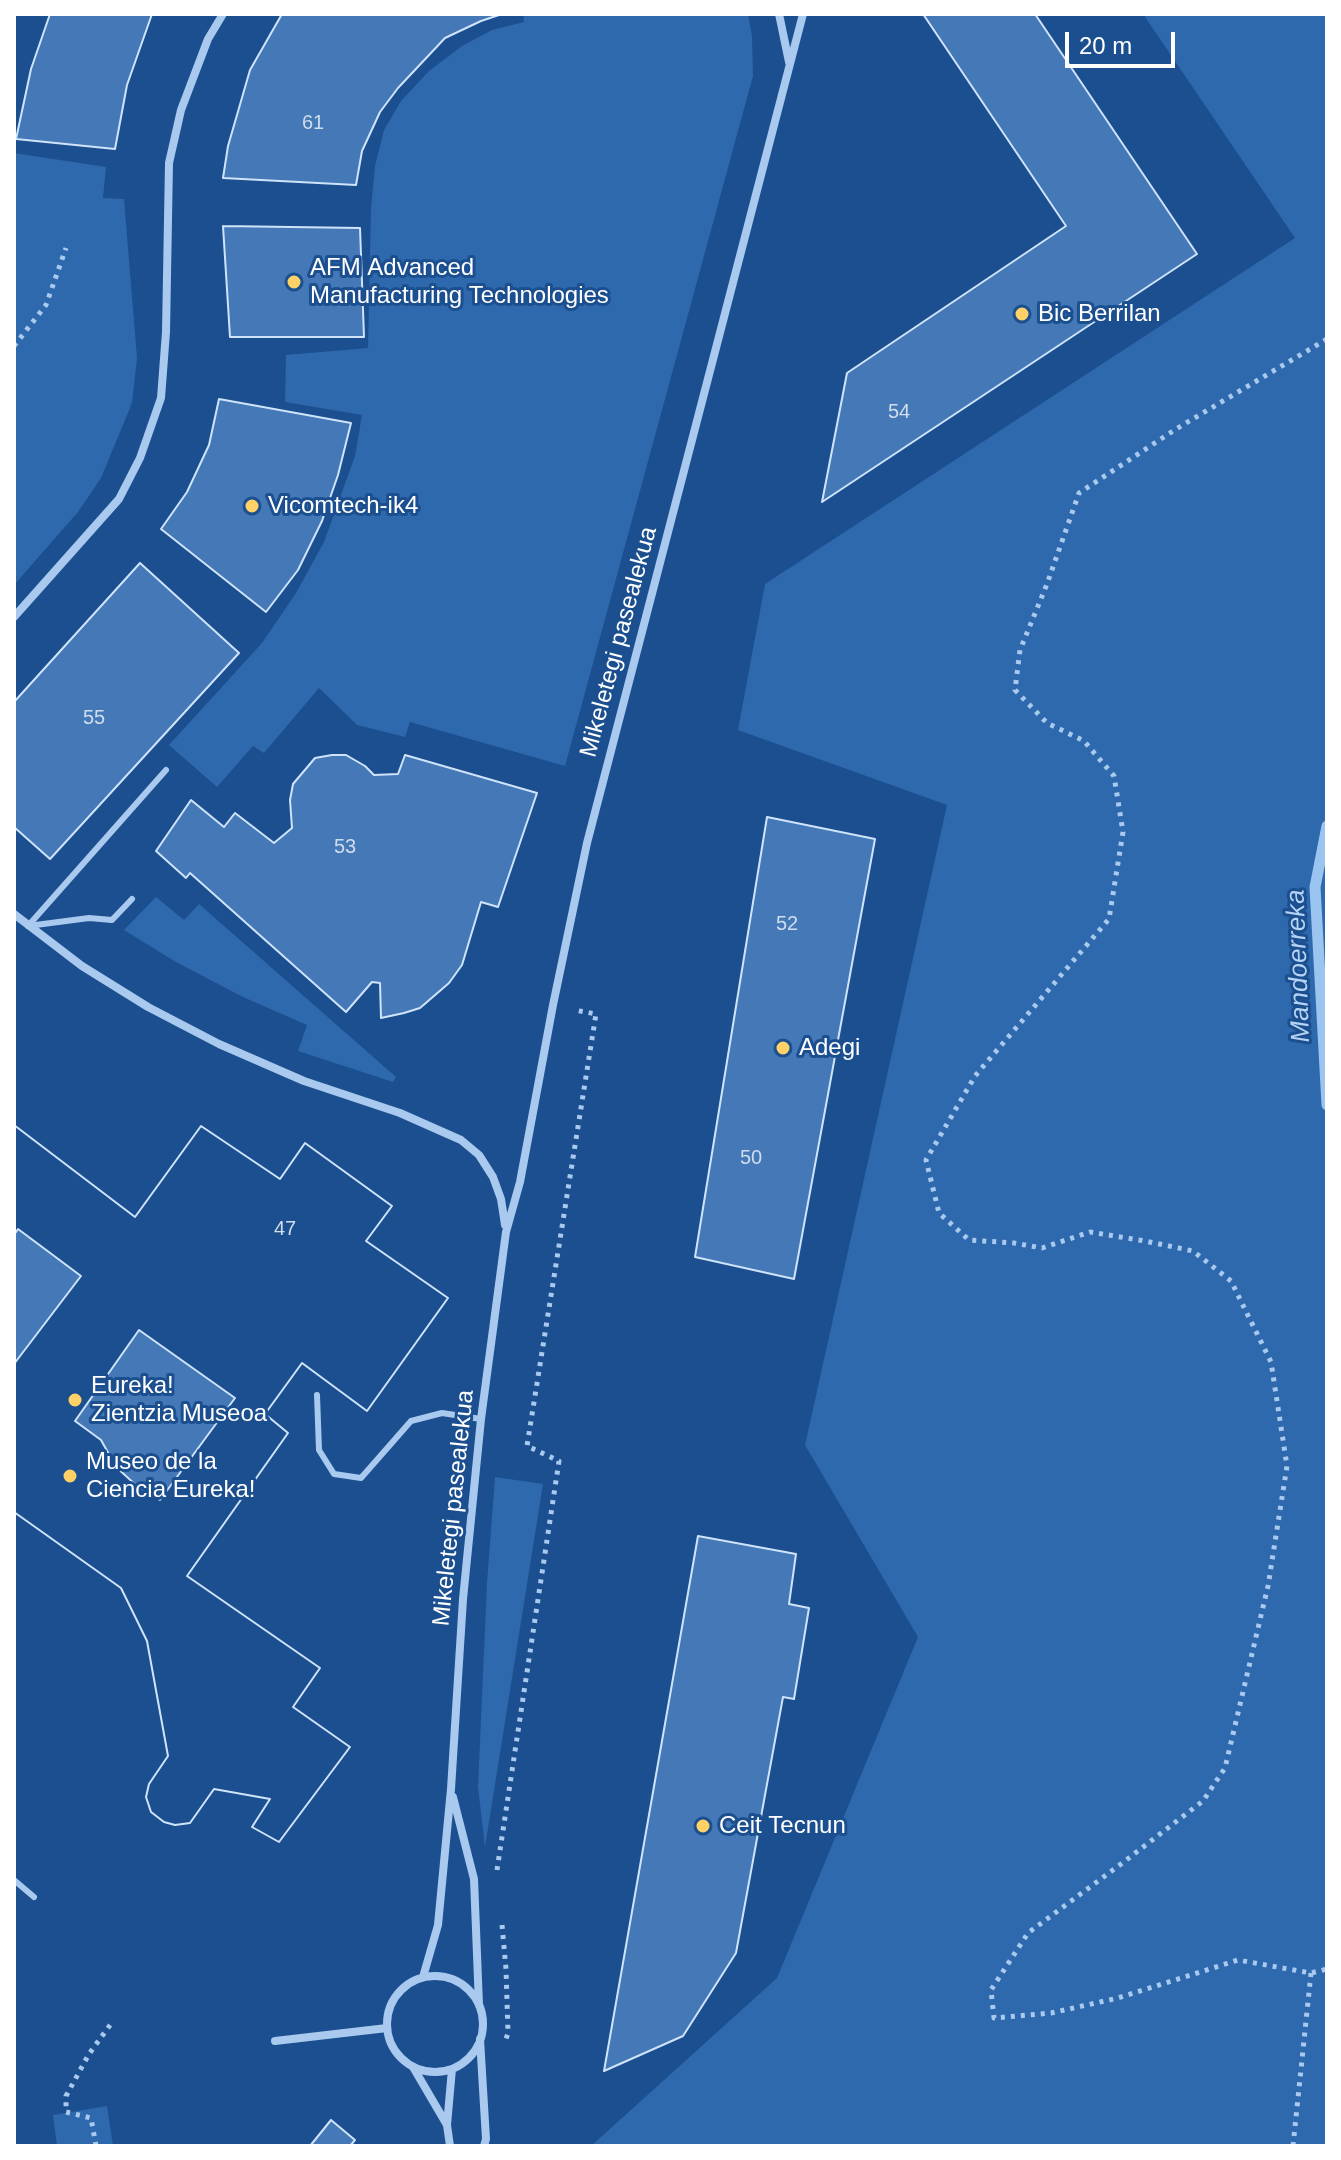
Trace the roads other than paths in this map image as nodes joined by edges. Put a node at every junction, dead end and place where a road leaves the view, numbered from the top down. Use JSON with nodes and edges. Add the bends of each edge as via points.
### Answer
{"nodes":[{"id":1,"x":223,"y":14,"type":"edge"},
{"id":2,"x":779,"y":14,"type":"edge"},
{"id":3,"x":803,"y":14,"type":"edge"},
{"id":4,"x":790,"y":66,"type":"junction"},
{"id":5,"x":14,"y":617,"type":"edge"},
{"id":6,"x":166,"y":770,"type":"dead end"},
{"id":7,"x":132,"y":899,"type":"dead end"},
{"id":8,"x":14,"y":914,"type":"edge"},
{"id":9,"x":28,"y":926,"type":"junction"},
{"id":10,"x":506,"y":1232,"type":"junction"},
{"id":11,"x":317,"y":1395,"type":"dead end"},
{"id":12,"x":481,"y":1419,"type":"junction"},
{"id":13,"x":451,"y":1789,"type":"junction"},
{"id":14,"x":14,"y":1880,"type":"edge"},
{"id":15,"x":34,"y":1897,"type":"dead end"},
{"id":16,"x":423,"y":1977,"type":"junction"},
{"id":17,"x":479,"y":2006,"type":"junction"},
{"id":18,"x":387,"y":2028,"type":"junction"},
{"id":19,"x":480,"y":2039,"type":"junction"},
{"id":20,"x":275,"y":2041,"type":"dead end"},
{"id":21,"x":413,"y":2067,"type":"junction"},
{"id":22,"x":452,"y":2069,"type":"junction"},
{"id":23,"x":447,"y":2125,"type":"junction"},
{"id":24,"x":450,"y":2146,"type":"edge"},
{"id":25,"x":484,"y":2146,"type":"edge"}],
"edges":[{"from":1,"to":5,"type":"street","via":[[181,110],[169,163],[161,398],[119,499]]},
{"from":2,"to":4,"type":"street","name":"Mikeletegi pasealekua"},
{"from":3,"to":4,"type":"street","name":"Mikeletegi pasealekua"},
{"from":4,"to":10,"type":"street","name":"Mikeletegi pasealekua","via":[[587,843]]},
{"from":6,"to":9,"type":"lane"},
{"from":7,"to":9,"type":"lane","via":[[112,920]]},
{"from":8,"to":9,"type":"street","name":"Mikeletegi pasealekua"},
{"from":9,"to":10,"type":"street","name":"Mikeletegi pasealekua","via":[[95,975],[219,1044],[461,1140],[493,1177]]},
{"from":10,"to":12,"type":"street","name":"Mikeletegi pasealekua"},
{"from":11,"to":12,"type":"lane","via":[[319,1450],[334,1474],[361,1478],[411,1421],[442,1413]]},
{"from":12,"to":13,"type":"street","name":"Mikeletegi pasealekua"},
{"from":13,"to":16,"type":"street","name":"Mikeletegi pasealekua","via":[[438,1925]]},
{"from":13,"to":17,"type":"street","name":"Mikeletegi pasealekua","via":[[474,1879]]},
{"from":14,"to":15,"type":"lane"},
{"from":16,"to":17,"type":"street","via":[[456,1981]]},
{"from":16,"to":18,"type":"street","via":[[396,1996]]},
{"from":17,"to":19,"type":"street","name":"Mikeletegi pasealekua"},
{"from":18,"to":20,"type":"street"},
{"from":18,"to":21,"type":"street","via":[[391,2044]]},
{"from":19,"to":22,"type":"street","via":[[472,2054]]},
{"from":19,"to":25,"type":"street","name":"Mikeletegi pasealekua"},
{"from":21,"to":22,"type":"street"},
{"from":21,"to":23,"type":"street"},
{"from":22,"to":23,"type":"street"},
{"from":23,"to":24,"type":"street"}]}
